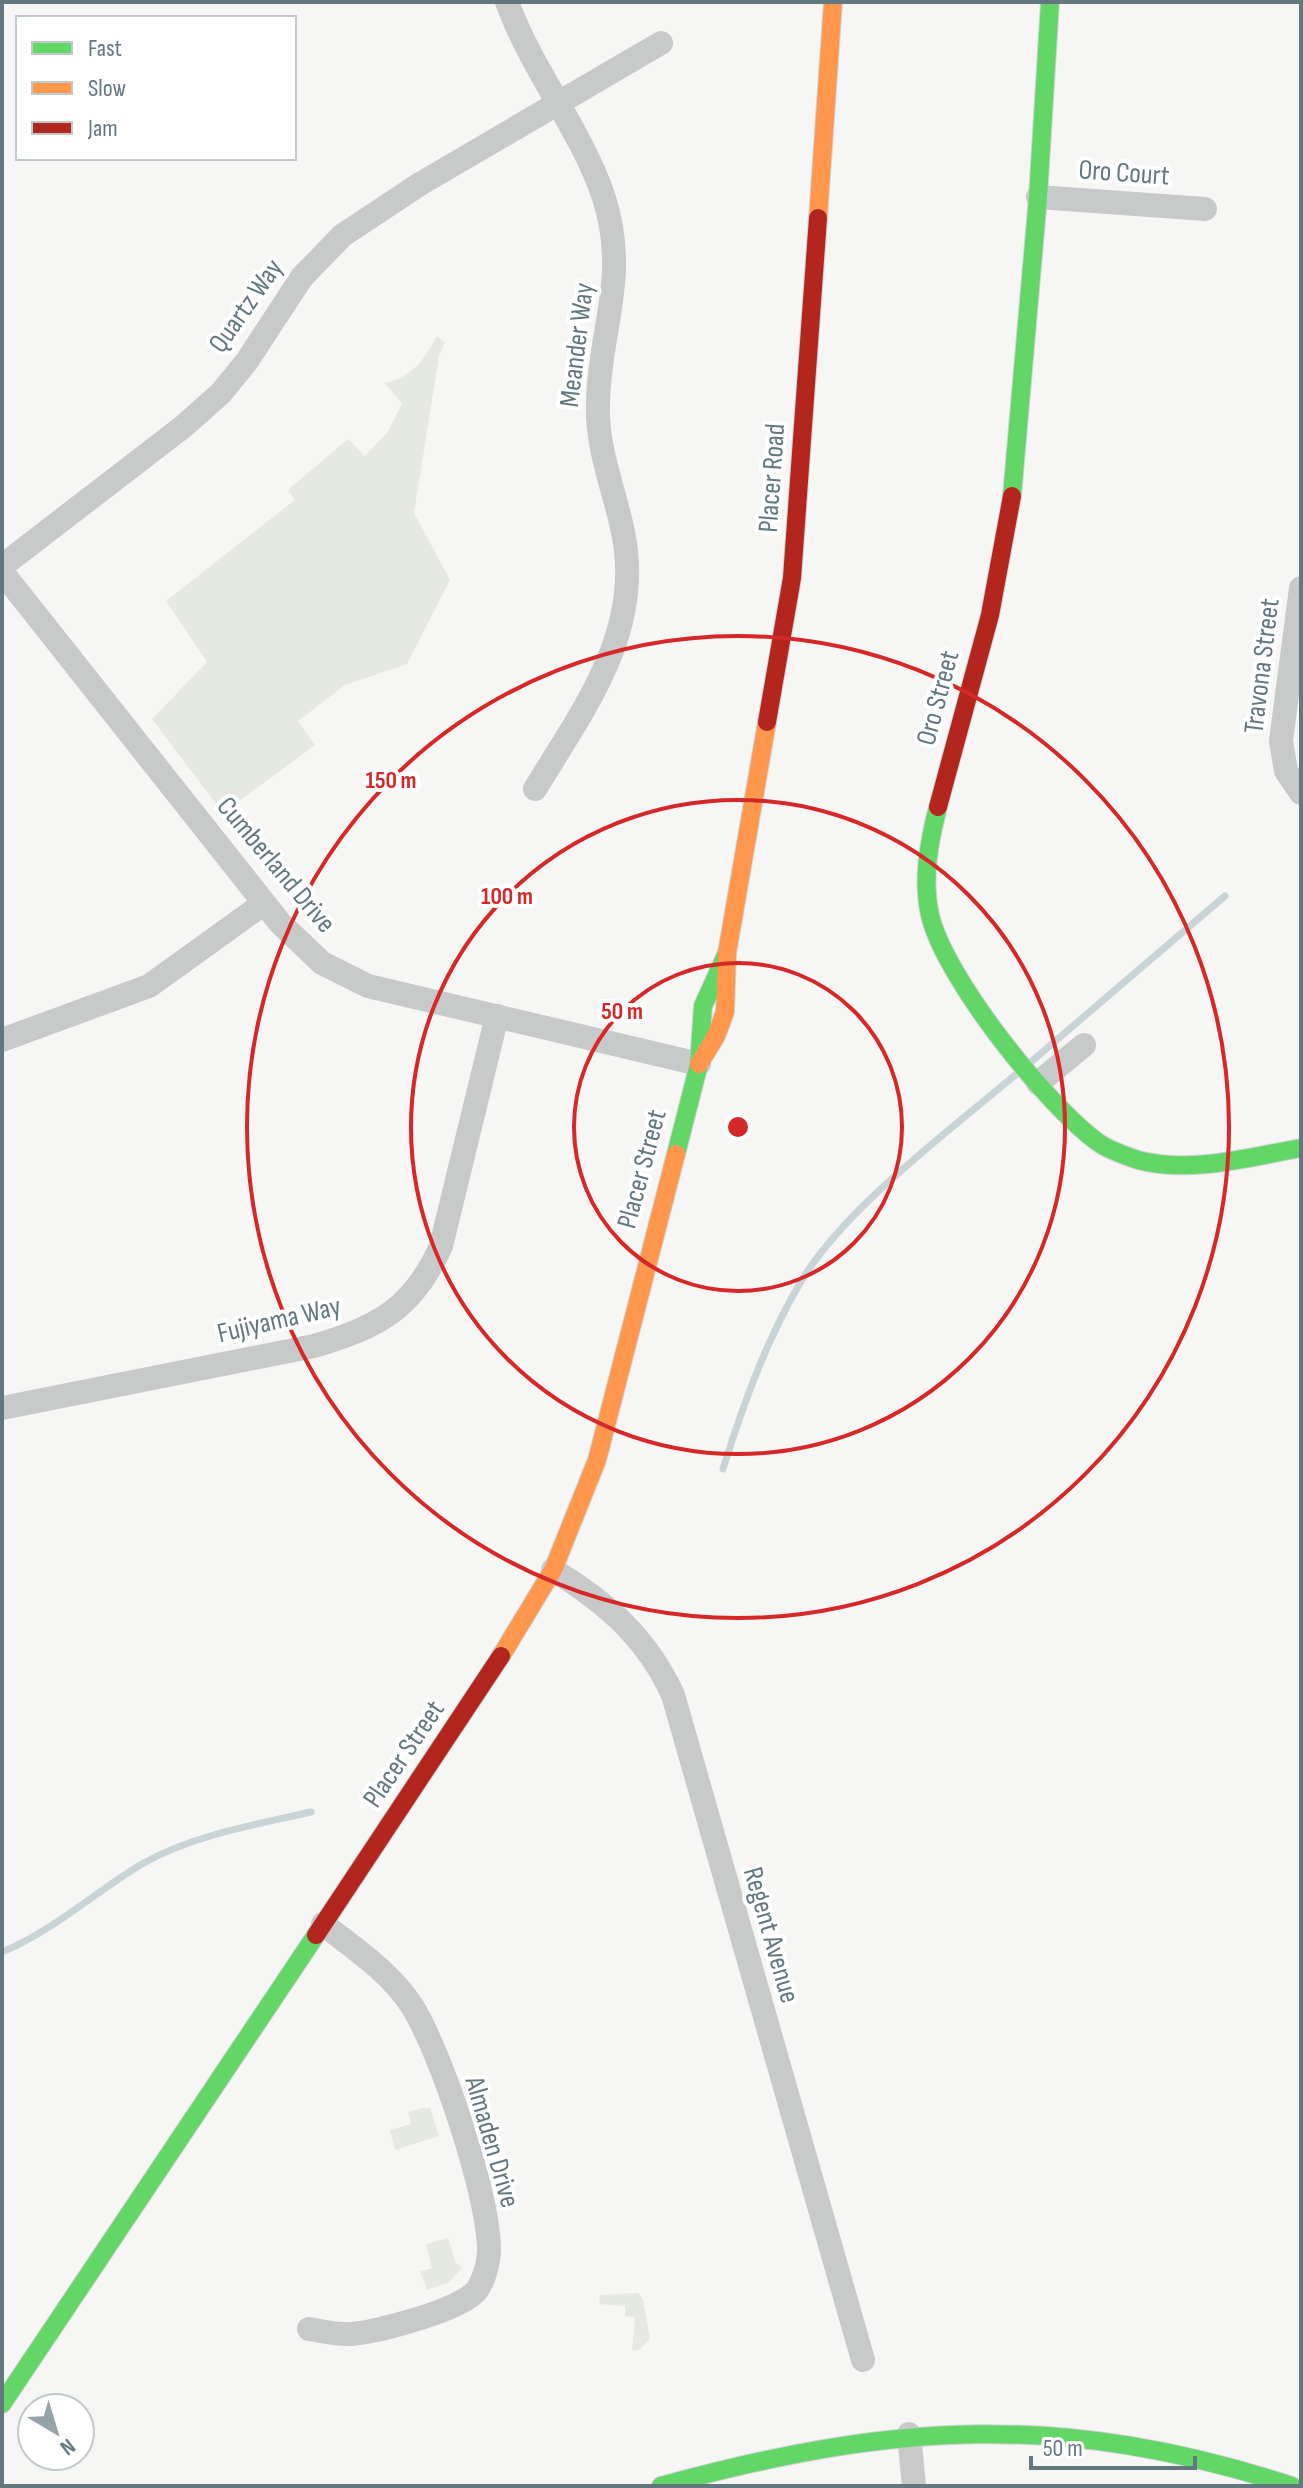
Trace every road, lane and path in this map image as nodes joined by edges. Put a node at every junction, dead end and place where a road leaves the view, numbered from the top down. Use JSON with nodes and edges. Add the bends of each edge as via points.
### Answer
{"nodes":[{"id":1,"x":507,"y":2,"type":"edge"},
{"id":2,"x":833,"y":2,"type":"edge"},
{"id":3,"x":1050,"y":2,"type":"edge"},
{"id":4,"x":661,"y":43,"type":"dead end"},
{"id":5,"x":556,"y":103,"type":"junction"},
{"id":6,"x":1038,"y":197,"type":"junction"},
{"id":7,"x":1205,"y":209,"type":"dead end"},
{"id":8,"x":2,"y":569,"type":"edge"},
{"id":9,"x":1301,"y":588,"type":"edge"},
{"id":10,"x":535,"y":789,"type":"dead end"},
{"id":11,"x":1301,"y":793,"type":"edge"},
{"id":12,"x":263,"y":904,"type":"junction"},
{"id":13,"x":497,"y":1016,"type":"junction"},
{"id":14,"x":2,"y":1040,"type":"edge"},
{"id":15,"x":1084,"y":1045,"type":"dead end"},
{"id":16,"x":699,"y":1064,"type":"junction"},
{"id":17,"x":1038,"y":1083,"type":"junction"},
{"id":18,"x":1301,"y":1148,"type":"edge"},
{"id":19,"x":2,"y":1408,"type":"edge"},
{"id":20,"x":553,"y":1570,"type":"junction"},
{"id":21,"x":323,"y":1924,"type":"junction"},
{"id":22,"x":309,"y":2329,"type":"dead end"},
{"id":23,"x":863,"y":2360,"type":"dead end"},
{"id":24,"x":2,"y":2404,"type":"edge"},
{"id":25,"x":909,"y":2434,"type":"junction"},
{"id":26,"x":661,"y":2486,"type":"edge"},
{"id":27,"x":914,"y":2486,"type":"edge"},
{"id":28,"x":1292,"y":2486,"type":"edge"}],
"edges":[{"from":1,"to":5,"type":"street","name":"Meander Way"},
{"from":2,"to":16,"type":"main road","name":"Placer Road","via":[[792,578],[727,953],[729,989],[721,1033]]},
{"from":3,"to":6,"type":"main road","name":"Oro Street"},
{"from":4,"to":5,"type":"street","name":"Quartz Way"},
{"from":5,"to":8,"type":"street","name":"Quartz Way","via":[[343,235],[295,286],[221,393]]},
{"from":5,"to":10,"type":"street","name":"Meander Way","via":[[594,171],[610,221],[615,284],[597,416],[624,533],[628,583],[615,647],[598,687]]},
{"from":6,"to":7,"type":"street","name":"Oro Court"},
{"from":6,"to":17,"type":"main road","name":"Oro Street","via":[[1011,509],[990,615],[932,830],[926,885],[934,930],[950,967]]},
{"from":8,"to":12,"type":"street","name":"Cumberland Drive"},
{"from":9,"to":11,"type":"street","name":"Travona Street","via":[[1281,741],[1286,771]]},
{"from":12,"to":13,"type":"street","name":"Cumberland Drive","via":[[312,955],[350,979]]},
{"from":12,"to":14,"type":"street","via":[[149,986]]},
{"from":13,"to":16,"type":"street","name":"Cumberland Drive"},
{"from":13,"to":19,"type":"street","name":"Fujiyama Way","via":[[441,1246],[400,1307],[375,1326],[314,1346]]},
{"from":15,"to":17,"type":"street"},
{"from":16,"to":20,"type":"main road","name":"Placer Street","via":[[597,1460]]},
{"from":17,"to":18,"type":"main road","name":"Oro Street","via":[[1101,1144],[1139,1160],[1195,1166]]},
{"from":20,"to":21,"type":"main road","name":"Placer Street","via":[[463,1717]]},
{"from":20,"to":23,"type":"street","name":"Regent Avenue","via":[[618,1617],[654,1658],[673,1695]]},
{"from":21,"to":22,"type":"street","name":"Almaden Drive","via":[[392,1980],[413,2007],[434,2051],[473,2165],[489,2250],[476,2291],[452,2307],[351,2334]]},
{"from":21,"to":24,"type":"main road","name":"Placer Street"},
{"from":25,"to":26,"type":"main road","via":[[824,2446]]},
{"from":25,"to":27,"type":"street"},
{"from":25,"to":28,"type":"main road","via":[[1029,2433],[1141,2446],[1215,2460]]}]}
